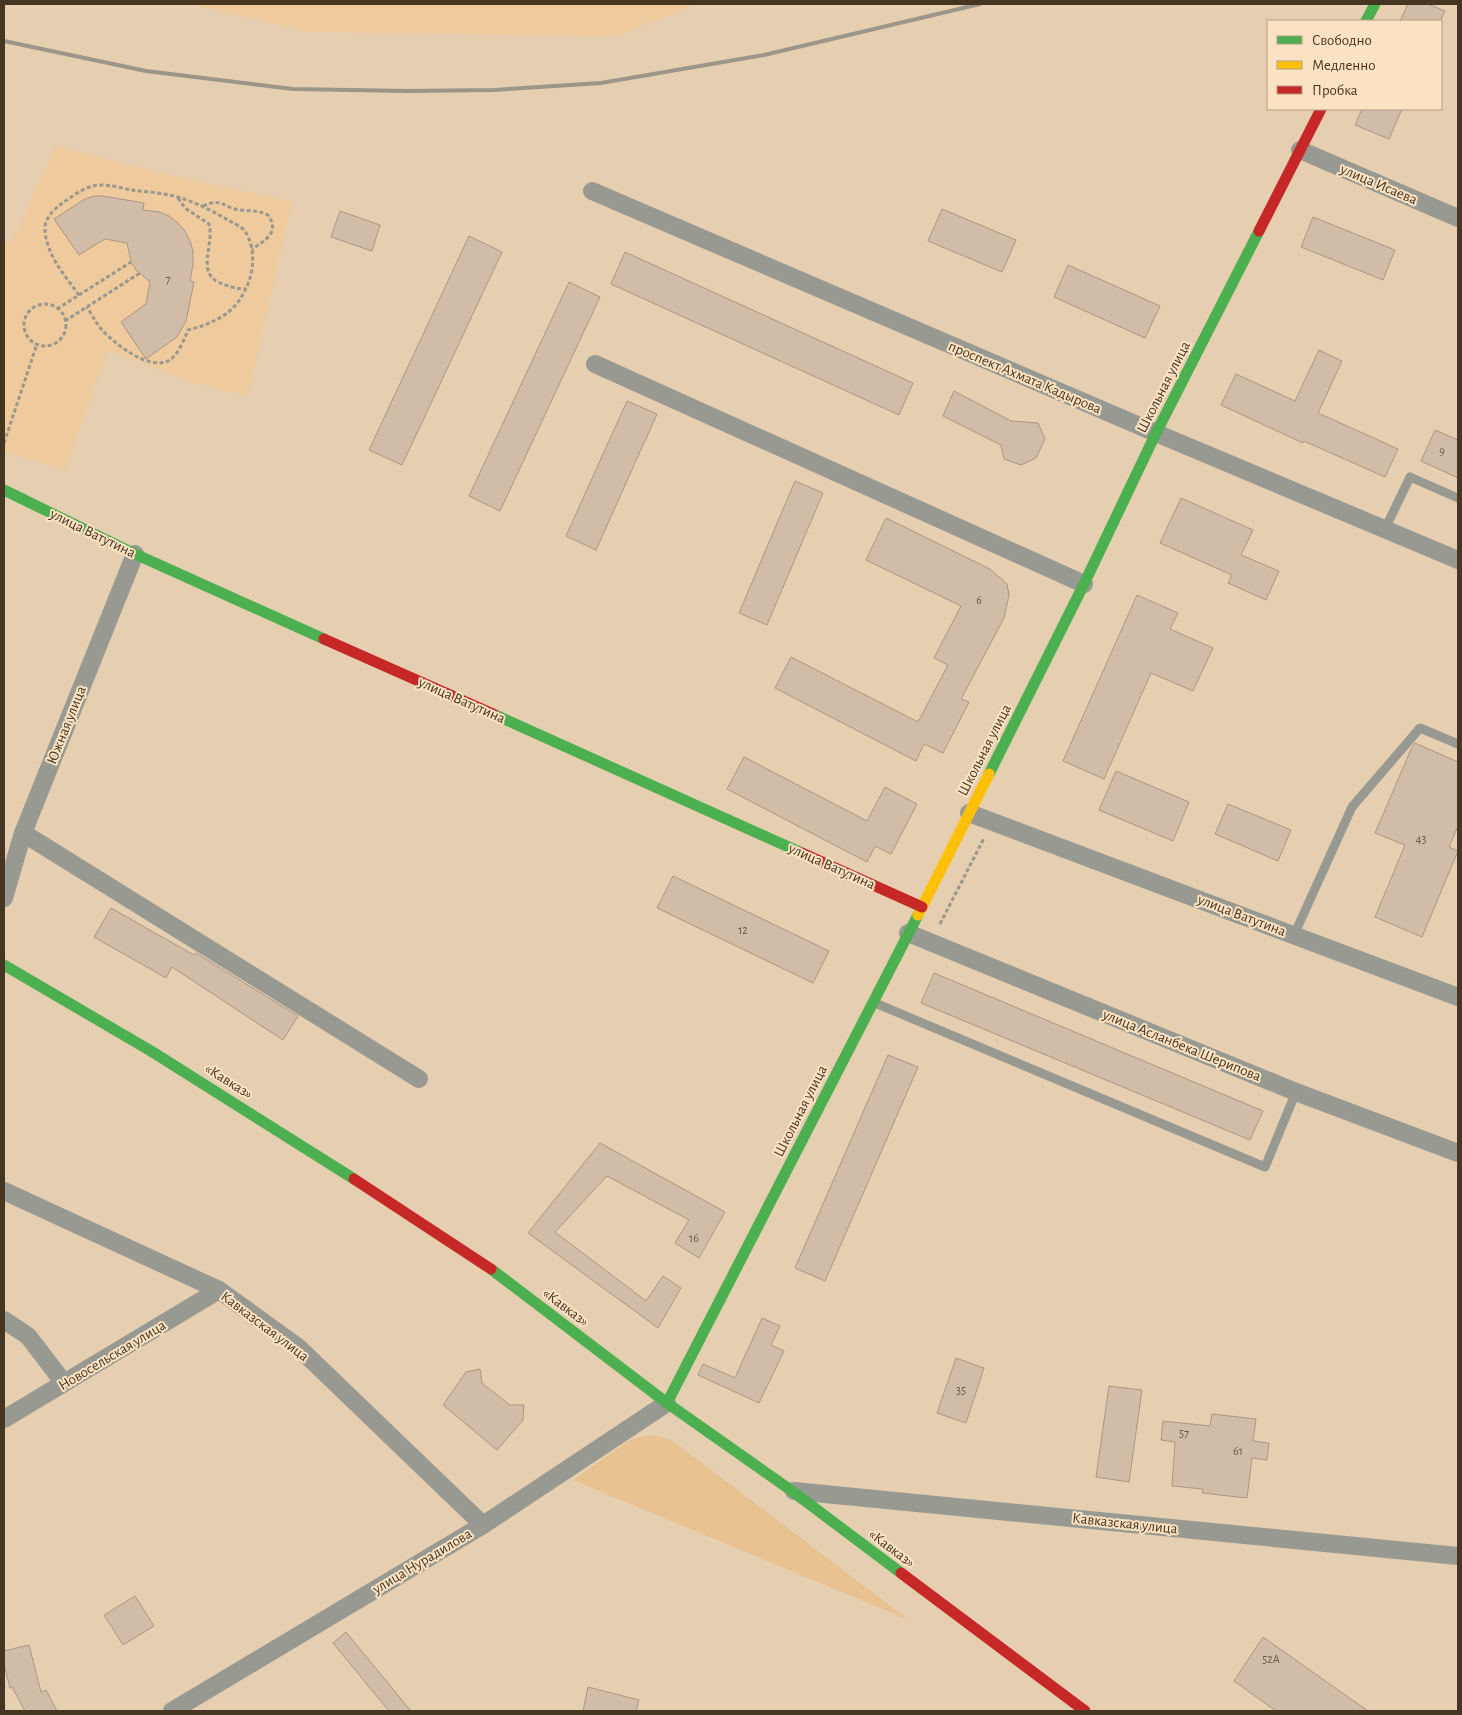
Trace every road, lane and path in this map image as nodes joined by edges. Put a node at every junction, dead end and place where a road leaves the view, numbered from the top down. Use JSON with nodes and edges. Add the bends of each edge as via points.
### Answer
{"nodes":[{"id":1,"x":1374,"y":4,"type":"edge"},
{"id":2,"x":1366,"y":20,"type":"edge"},
{"id":3,"x":1320,"y":110,"type":"edge"},
{"id":4,"x":1300,"y":150,"type":"junction"},
{"id":5,"x":592,"y":191,"type":"dead end"},
{"id":6,"x":178,"y":197,"type":"junction"},
{"id":7,"x":202,"y":207,"type":"junction"},
{"id":8,"x":1458,"y":218,"type":"edge"},
{"id":9,"x":252,"y":249,"type":"junction"},
{"id":10,"x":131,"y":262,"type":"dead end"},
{"id":11,"x":140,"y":273,"type":"dead end"},
{"id":12,"x":246,"y":289,"type":"junction"},
{"id":13,"x":79,"y":295,"type":"junction"},
{"id":14,"x":87,"y":307,"type":"junction"},
{"id":15,"x":57,"y":309,"type":"junction"},
{"id":16,"x":65,"y":321,"type":"junction"},
{"id":17,"x":38,"y":344,"type":"junction"},
{"id":18,"x":595,"y":364,"type":"dead end"},
{"id":19,"x":1156,"y":433,"type":"junction"},
{"id":20,"x":4,"y":444,"type":"edge"},
{"id":21,"x":4,"y":490,"type":"edge"},
{"id":22,"x":1458,"y":498,"type":"edge"},
{"id":23,"x":1386,"y":530,"type":"junction"},
{"id":24,"x":135,"y":554,"type":"junction"},
{"id":25,"x":1458,"y":560,"type":"edge"},
{"id":26,"x":1084,"y":584,"type":"junction"},
{"id":27,"x":1458,"y":744,"type":"edge"},
{"id":28,"x":969,"y":813,"type":"junction"},
{"id":29,"x":23,"y":833,"type":"junction"},
{"id":30,"x":984,"y":838,"type":"dead end"},
{"id":31,"x":4,"y":898,"type":"edge"},
{"id":32,"x":922,"y":907,"type":"junction"},
{"id":33,"x":940,"y":924,"type":"dead end"},
{"id":34,"x":908,"y":932,"type":"junction"},
{"id":35,"x":1294,"y":935,"type":"junction"},
{"id":36,"x":4,"y":965,"type":"edge"},
{"id":37,"x":1458,"y":996,"type":"edge"},
{"id":38,"x":872,"y":1002,"type":"junction"},
{"id":39,"x":419,"y":1079,"type":"dead end"},
{"id":40,"x":1296,"y":1092,"type":"junction"},
{"id":41,"x":1458,"y":1153,"type":"edge"},
{"id":42,"x":4,"y":1191,"type":"edge"},
{"id":43,"x":219,"y":1290,"type":"junction"},
{"id":44,"x":4,"y":1320,"type":"edge"},
{"id":45,"x":64,"y":1383,"type":"junction"},
{"id":46,"x":667,"y":1402,"type":"junction"},
{"id":47,"x":4,"y":1419,"type":"edge"},
{"id":48,"x":792,"y":1491,"type":"junction"},
{"id":49,"x":483,"y":1525,"type":"junction"},
{"id":50,"x":1458,"y":1556,"type":"edge"},
{"id":51,"x":172,"y":1711,"type":"edge"},
{"id":52,"x":1085,"y":1711,"type":"edge"}],
"edges":[{"from":1,"to":2,"type":"street"},
{"from":3,"to":4,"type":"street","name":"Школьная улица"},
{"from":4,"to":8,"type":"street","name":"улица Исаева"},
{"from":4,"to":19,"type":"street","name":"Школьная улица"},
{"from":5,"to":19,"type":"street","name":"проспект Ахмата Кадырова"},
{"from":6,"to":7,"type":"path"},
{"from":6,"to":12,"type":"path","via":[[184,208],[209,224],[212,232],[208,272],[215,282]]},
{"from":6,"to":13,"type":"path","via":[[101,185],[86,188],[58,206],[47,219],[46,240]]},
{"from":7,"to":9,"type":"path","via":[[243,228]]},
{"from":7,"to":9,"type":"path","via":[[211,202],[221,202],[232,208],[268,215],[273,226],[270,235]]},
{"from":9,"to":12,"type":"path","via":[[251,276]]},
{"from":10,"to":13,"type":"path"},
{"from":11,"to":14,"type":"path"},
{"from":12,"to":14,"type":"path","via":[[224,316],[188,330],[178,352],[169,360],[156,363],[147,362],[121,346],[103,330]]},
{"from":13,"to":15,"type":"path"},
{"from":14,"to":16,"type":"path"},
{"from":15,"to":16,"type":"path"},
{"from":15,"to":17,"type":"path","via":[[43,304],[29,311],[25,319],[26,335]]},
{"from":16,"to":17,"type":"path","via":[[63,336],[57,342],[48,346]]},
{"from":17,"to":20,"type":"path"},
{"from":18,"to":26,"type":"street"},
{"from":19,"to":23,"type":"street","name":"проспект Ахмата Кадырова"},
{"from":19,"to":26,"type":"street","name":"Школьная улица"},
{"from":21,"to":24,"type":"street","name":"улица Ватутина"},
{"from":22,"to":23,"type":"lane","via":[[1410,477]]},
{"from":23,"to":25,"type":"street","name":"проспект Ахмата Кадырова"},
{"from":24,"to":29,"type":"street","name":"Южная улица"},
{"from":24,"to":32,"type":"street","name":"улица Ватутина"},
{"from":26,"to":28,"type":"street","name":"Школьная улица"},
{"from":27,"to":35,"type":"lane","via":[[1420,728],[1395,756],[1352,807]]},
{"from":28,"to":32,"type":"street","name":"Школьная улица"},
{"from":28,"to":35,"type":"street","name":"улица Ватутина"},
{"from":29,"to":31,"type":"street","name":"Южная улица"},
{"from":29,"to":39,"type":"street"},
{"from":30,"to":33,"type":"path"},
{"from":32,"to":34,"type":"street","name":"Школьная улица"},
{"from":34,"to":38,"type":"street","name":"Школьная улица"},
{"from":34,"to":40,"type":"street","name":"улица Асланбека Шерипова"},
{"from":35,"to":37,"type":"street","name":"улица Ватутина"},
{"from":36,"to":46,"type":"street","name":"«Кавказ»","via":[[151,1050],[492,1269]]},
{"from":38,"to":40,"type":"lane","via":[[1265,1167]]},
{"from":38,"to":46,"type":"street","name":"Школьная улица"},
{"from":40,"to":41,"type":"street","name":"улица Асланбека Шерипова"},
{"from":42,"to":43,"type":"street","name":"Кавказская улица"},
{"from":43,"to":45,"type":"street","name":"Новосельская улица"},
{"from":43,"to":49,"type":"street","name":"Кавказская улица","via":[[298,1347]]},
{"from":44,"to":45,"type":"street","via":[[28,1336]]},
{"from":45,"to":47,"type":"street","name":"Новосельская улица"},
{"from":46,"to":48,"type":"street","name":"«Кавказ»"},
{"from":46,"to":49,"type":"street","name":"улица Нурадилова"},
{"from":48,"to":50,"type":"street","name":"Кавказская улица"},
{"from":48,"to":52,"type":"street","name":"«Кавказ»"},
{"from":49,"to":51,"type":"street","name":"улица Нурадилова"}]}
